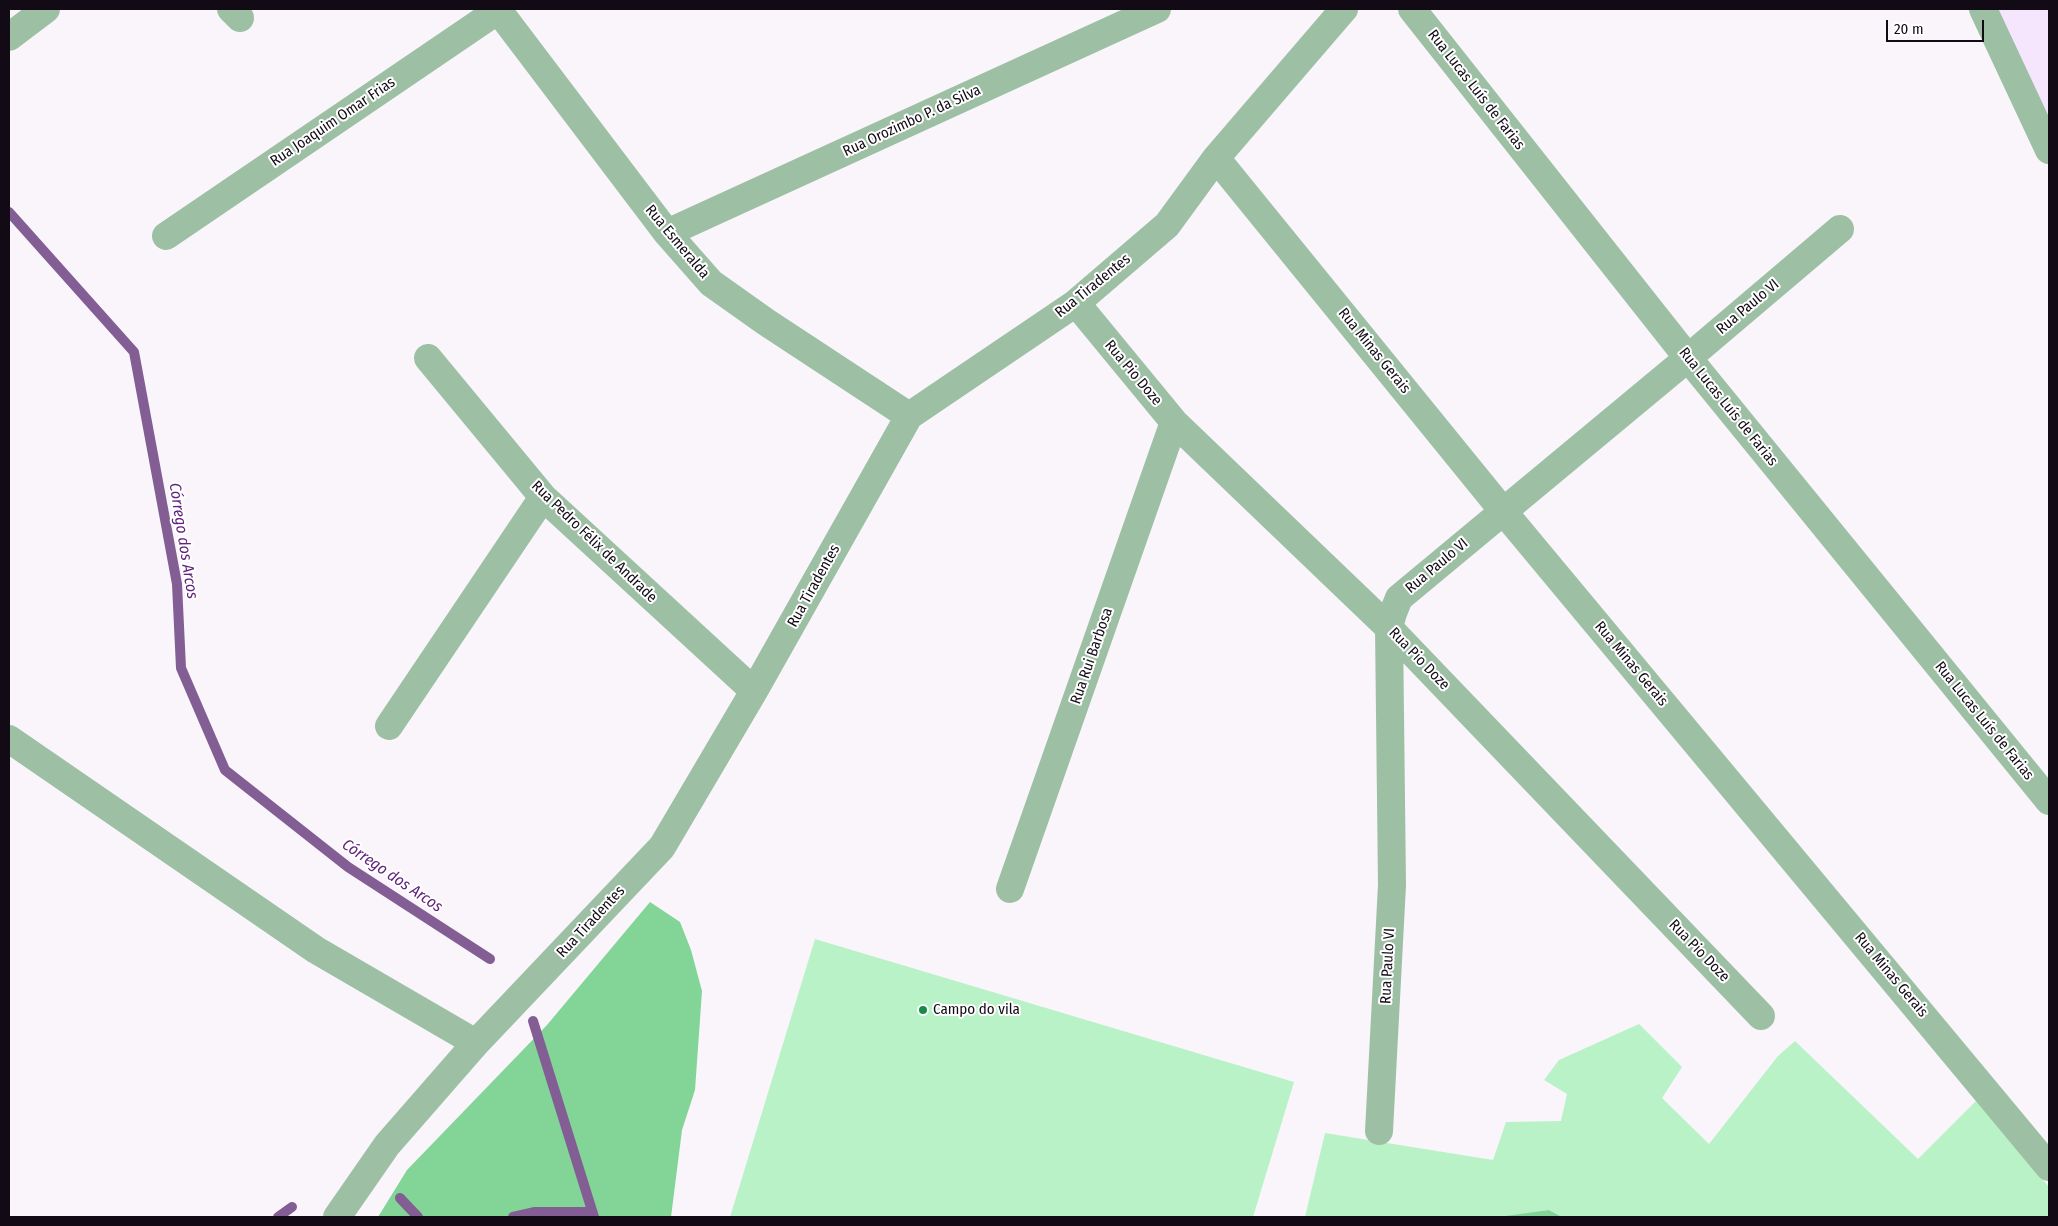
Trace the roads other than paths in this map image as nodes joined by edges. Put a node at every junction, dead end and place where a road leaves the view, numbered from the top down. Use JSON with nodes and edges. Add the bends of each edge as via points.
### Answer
{"nodes":[{"id":1,"x":46,"y":9,"type":"edge"},
{"id":2,"x":1157,"y":9,"type":"edge"},
{"id":3,"x":1344,"y":9,"type":"edge"},
{"id":4,"x":1412,"y":9,"type":"edge"},
{"id":5,"x":1983,"y":9,"type":"edge"},
{"id":6,"x":499,"y":10,"type":"edge"},
{"id":7,"x":9,"y":37,"type":"edge"},
{"id":8,"x":2049,"y":150,"type":"edge"},
{"id":9,"x":1216,"y":158,"type":"junction"},
{"id":10,"x":1840,"y":229,"type":"dead end"},
{"id":11,"x":667,"y":233,"type":"junction"},
{"id":12,"x":166,"y":236,"type":"dead end"},
{"id":13,"x":1076,"y":304,"type":"junction"},
{"id":14,"x":428,"y":358,"type":"dead end"},
{"id":15,"x":1688,"y":358,"type":"junction"},
{"id":16,"x":909,"y":416,"type":"junction"},
{"id":17,"x":1174,"y":422,"type":"junction"},
{"id":18,"x":543,"y":497,"type":"junction"},
{"id":19,"x":1503,"y":511,"type":"junction"},
{"id":20,"x":1389,"y":628,"type":"junction"},
{"id":21,"x":754,"y":691,"type":"junction"},
{"id":22,"x":389,"y":726,"type":"dead end"},
{"id":23,"x":9,"y":739,"type":"edge"},
{"id":24,"x":2049,"y":801,"type":"edge"},
{"id":25,"x":1010,"y":889,"type":"dead end"},
{"id":26,"x":1761,"y":1016,"type":"dead end"},
{"id":27,"x":476,"y":1043,"type":"junction"},
{"id":28,"x":1379,"y":1131,"type":"dead end"},
{"id":29,"x":2049,"y":1167,"type":"edge"},
{"id":30,"x":337,"y":1217,"type":"edge"}],
"edges":[{"from":1,"to":7,"type":"street"},
{"from":2,"to":11,"type":"street","name":"Rua Orozimbo P. da Silva"},
{"from":3,"to":9,"type":"street","name":"Rua Tiradentes"},
{"from":4,"to":15,"type":"street","name":"Rua Lucas Luís de Farias"},
{"from":5,"to":8,"type":"street"},
{"from":6,"to":11,"type":"street","name":"Rua Esmeralda"},
{"from":6,"to":12,"type":"street","name":"Rua Joaquim Omar Frias"},
{"from":9,"to":13,"type":"street","name":"Rua Tiradentes","via":[[1167,225]]},
{"from":9,"to":19,"type":"street","name":"Rua Minas Gerais"},
{"from":10,"to":15,"type":"street","name":"Rua Paulo VI"},
{"from":11,"to":16,"type":"street","name":"Rua Esmeralda","via":[[711,283]]},
{"from":13,"to":16,"type":"street","name":"Rua Tiradentes"},
{"from":13,"to":17,"type":"street","name":"Rua Pio Doze"},
{"from":14,"to":18,"type":"street","name":"Rua Pedro Félix de Andrade"},
{"from":15,"to":19,"type":"street","name":"Rua Paulo VI"},
{"from":15,"to":24,"type":"street","name":"Rua Lucas Luís de Farias"},
{"from":16,"to":21,"type":"street","name":"Rua Tiradentes"},
{"from":17,"to":20,"type":"street","name":"Rua Pio Doze"},
{"from":17,"to":25,"type":"street","name":"Rua Rui Barbosa"},
{"from":18,"to":21,"type":"street","name":"Rua Pedro Félix de Andrade"},
{"from":18,"to":22,"type":"street"},
{"from":19,"to":20,"type":"street","name":"Rua Paulo VI","via":[[1399,598]]},
{"from":19,"to":29,"type":"street","name":"Rua Minas Gerais"},
{"from":20,"to":26,"type":"street","name":"Rua Pio Doze"},
{"from":20,"to":28,"type":"street","name":"Rua Paulo VI","via":[[1392,885]]},
{"from":21,"to":27,"type":"street","name":"Rua Tiradentes","via":[[662,847]]},
{"from":23,"to":27,"type":"street","via":[[316,950]]},
{"from":27,"to":30,"type":"street","name":"Rua Tiradentes","via":[[387,1145]]}]}
